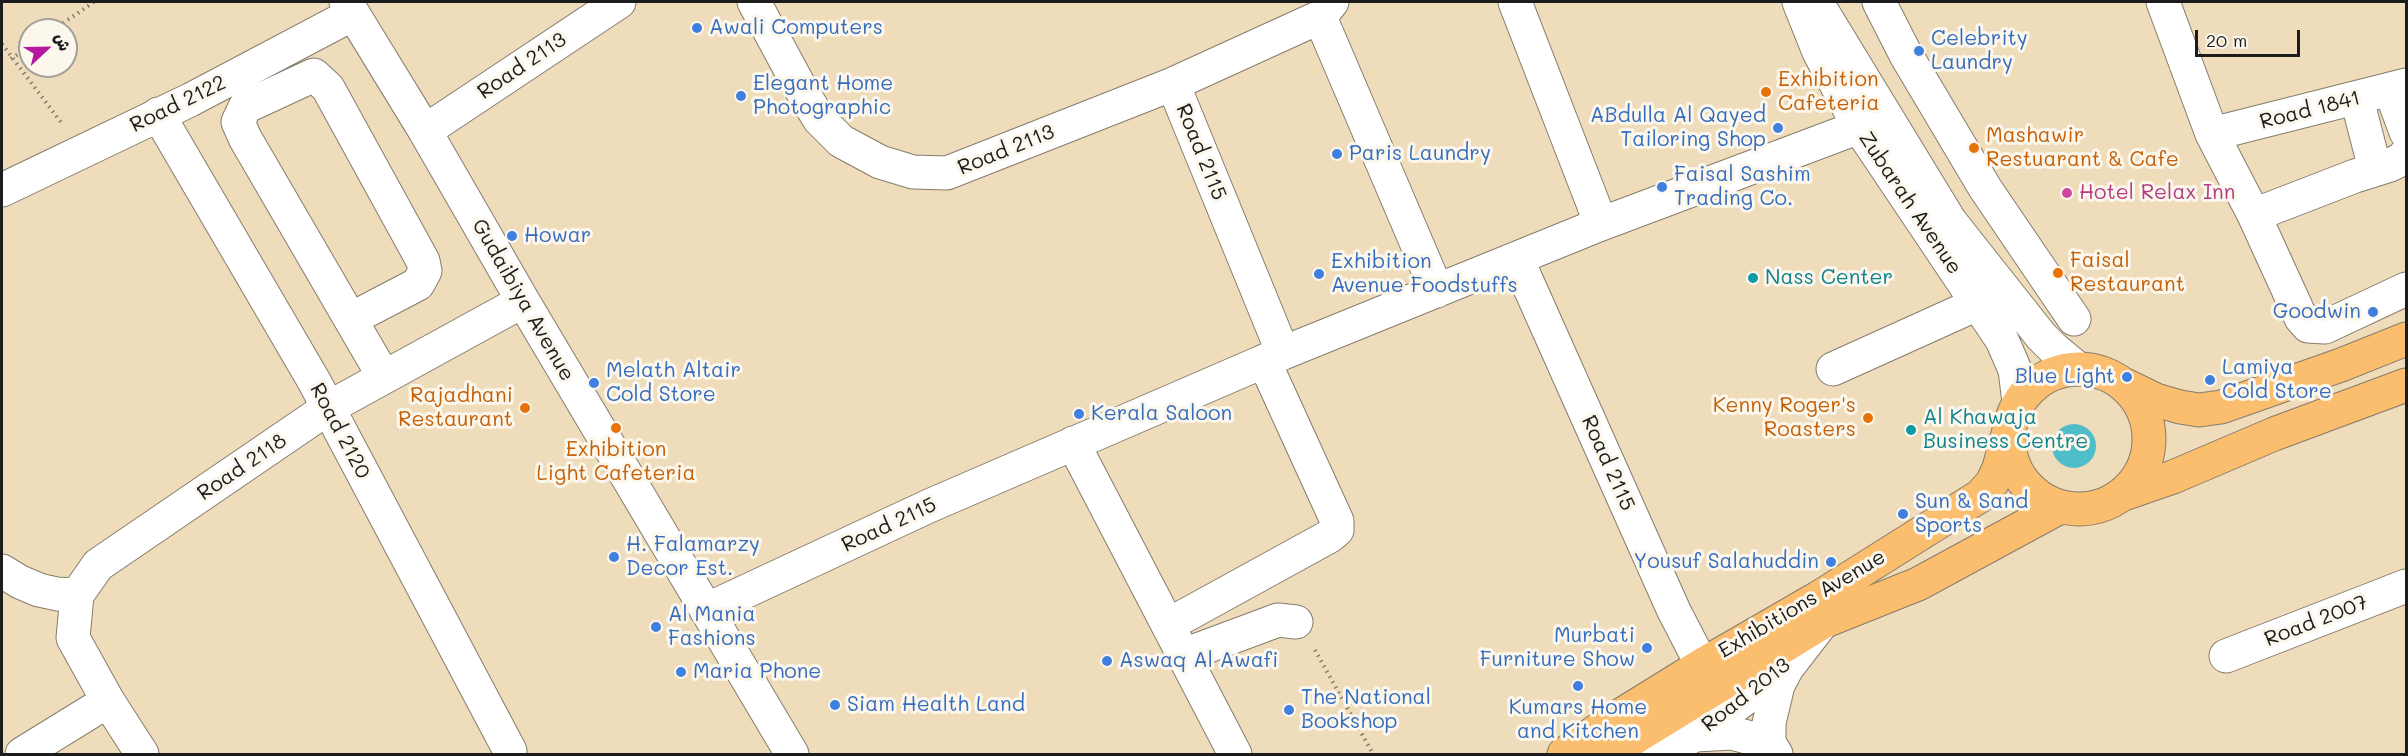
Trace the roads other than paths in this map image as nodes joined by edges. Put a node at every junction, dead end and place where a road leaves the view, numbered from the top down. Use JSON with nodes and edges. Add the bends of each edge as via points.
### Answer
{"nodes":[{"id":1,"x":619,"y":2,"type":"edge"},
{"id":2,"x":754,"y":2,"type":"edge"},
{"id":3,"x":1515,"y":2,"type":"edge"},
{"id":4,"x":1799,"y":2,"type":"edge"},
{"id":5,"x":1816,"y":2,"type":"edge"},
{"id":6,"x":1879,"y":2,"type":"edge"},
{"id":7,"x":2163,"y":2,"type":"edge"},
{"id":8,"x":349,"y":8,"type":"edge"},
{"id":9,"x":1326,"y":9,"type":"edge"},
{"id":10,"x":1173,"y":84,"type":"junction"},
{"id":11,"x":2398,"y":87,"type":"edge"},
{"id":12,"x":2357,"y":99,"type":"junction"},
{"id":13,"x":158,"y":114,"type":"junction"},
{"id":14,"x":1859,"y":127,"type":"junction"},
{"id":15,"x":425,"y":131,"type":"junction"},
{"id":16,"x":2406,"y":132,"type":"edge"},
{"id":17,"x":2212,"y":134,"type":"junction"},
{"id":18,"x":2406,"y":154,"type":"edge"},
{"id":19,"x":2375,"y":169,"type":"junction"},
{"id":20,"x":1985,"y":188,"type":"junction"},
{"id":21,"x":2,"y":190,"type":"edge"},
{"id":22,"x":2254,"y":214,"type":"junction"},
{"id":23,"x":1950,"y":221,"type":"junction"},
{"id":24,"x":1600,"y":224,"type":"junction"},
{"id":25,"x":1517,"y":259,"type":"junction"},
{"id":26,"x":2406,"y":289,"type":"edge"},
{"id":27,"x":1437,"y":291,"type":"junction"},
{"id":28,"x":523,"y":301,"type":"junction"},
{"id":29,"x":1977,"y":304,"type":"junction"},
{"id":30,"x":351,"y":319,"type":"junction"},
{"id":31,"x":2074,"y":319,"type":"dead end"},
{"id":32,"x":2406,"y":339,"type":"edge"},
{"id":33,"x":1274,"y":357,"type":"junction"},
{"id":34,"x":1833,"y":369,"type":"dead end"},
{"id":35,"x":2078,"y":369,"type":"junction"},
{"id":36,"x":384,"y":377,"type":"junction"},
{"id":37,"x":2121,"y":384,"type":"junction"},
{"id":38,"x":2406,"y":385,"type":"edge"},
{"id":39,"x":328,"y":408,"type":"junction"},
{"id":40,"x":2014,"y":416,"type":"junction"},
{"id":41,"x":1073,"y":443,"type":"junction"},
{"id":42,"x":2121,"y":495,"type":"junction"},
{"id":43,"x":2060,"y":507,"type":"junction"},
{"id":44,"x":2,"y":571,"type":"edge"},
{"id":45,"x":2406,"y":586,"type":"edge"},
{"id":46,"x":77,"y":595,"type":"junction"},
{"id":47,"x":706,"y":610,"type":"junction"},
{"id":48,"x":1296,"y":622,"type":"road end"},
{"id":49,"x":1823,"y":622,"type":"junction"},
{"id":50,"x":1168,"y":625,"type":"junction"},
{"id":51,"x":1184,"y":655,"type":"junction"},
{"id":52,"x":2226,"y":656,"type":"dead end"},
{"id":53,"x":1702,"y":665,"type":"junction"},
{"id":54,"x":1787,"y":668,"type":"junction"},
{"id":55,"x":108,"y":701,"type":"junction"},
{"id":56,"x":1695,"y":735,"type":"junction"},
{"id":57,"x":1773,"y":749,"type":"edge"},
{"id":58,"x":22,"y":754,"type":"edge"},
{"id":59,"x":141,"y":754,"type":"edge"},
{"id":60,"x":509,"y":754,"type":"edge"},
{"id":61,"x":792,"y":754,"type":"edge"},
{"id":62,"x":1235,"y":754,"type":"edge"},
{"id":63,"x":1564,"y":754,"type":"edge"},
{"id":64,"x":1608,"y":754,"type":"edge"},
{"id":65,"x":1658,"y":754,"type":"edge"}],
"edges":[{"from":1,"to":15,"type":"street","name":"Road 2113"},
{"from":2,"to":10,"type":"street","name":"Road 2113","via":[[819,119],[841,141],[880,162],[913,172],[947,173]]},
{"from":3,"to":24,"type":"street"},
{"from":4,"to":14,"type":"street","name":"Zubarah Avenue","via":[[1819,52]]},
{"from":5,"to":23,"type":"street","name":"Zubarah Avenue"},
{"from":6,"to":20,"type":"street"},
{"from":7,"to":17,"type":"street"},
{"from":8,"to":13,"type":"street","name":"Road 2122","via":[[190,100]]},
{"from":8,"to":15,"type":"street","name":"Gudaibiya Avenue"},
{"from":9,"to":10,"type":"street","name":"Road 2113"},
{"from":9,"to":27,"type":"street","name":"Road 2113"},
{"from":10,"to":33,"type":"street","name":"Road 2115"},
{"from":11,"to":12,"type":"street","name":"Road 1841"},
{"from":11,"to":16,"type":"street"},
{"from":12,"to":17,"type":"street","name":"Road 1841"},
{"from":12,"to":19,"type":"street"},
{"from":13,"to":21,"type":"street","name":"Road 2122"},
{"from":13,"to":39,"type":"street","name":"Road 2120"},
{"from":14,"to":24,"type":"street","name":"Road 2115"},
{"from":14,"to":29,"type":"street","name":"Zubarah Avenue"},
{"from":15,"to":28,"type":"street","name":"Gudaibiya Avenue"},
{"from":17,"to":22,"type":"street"},
{"from":18,"to":19,"type":"street","via":[[2397,162]]},
{"from":19,"to":22,"type":"street"},
{"from":20,"to":23,"type":"street"},
{"from":20,"to":31,"type":"street"},
{"from":22,"to":26,"type":"street","via":[[2308,326],[2325,327]]},
{"from":23,"to":35,"type":"street","name":"Zubarah Avenue","via":[[2041,336]]},
{"from":24,"to":25,"type":"street","name":"Road 2115"},
{"from":25,"to":27,"type":"street","name":"Road 2115"},
{"from":25,"to":53,"type":"street","name":"Road 2115","via":[[1674,611]]},
{"from":27,"to":33,"type":"street","name":"Road 2115"},
{"from":28,"to":36,"type":"street","name":"Road 2118"},
{"from":28,"to":47,"type":"street","name":"Gudaibiya Avenue"},
{"from":29,"to":34,"type":"street"},
{"from":29,"to":40,"type":"street","name":"Zubarah Avenue","via":[[2015,370]]},
{"from":30,"to":30,"type":"street","via":[[238,122],[244,107],[314,75],[328,88],[425,271],[418,284]]},
{"from":30,"to":36,"type":"street"},
{"from":32,"to":37,"type":"main road","via":[[2222,407],[2180,407]]},
{"from":33,"to":41,"type":"street","name":"Road 2115"},
{"from":33,"to":50,"type":"street","via":[[1337,521],[1336,530]]},
{"from":35,"to":37,"type":"main road","via":[[2101,373]]},
{"from":35,"to":40,"type":"main road","via":[[2039,381]]},
{"from":36,"to":39,"type":"street","name":"Road 2118"},
{"from":37,"to":42,"type":"main road","via":[[2140,406],[2148,434],[2145,463]]},
{"from":38,"to":42,"type":"main road"},
{"from":39,"to":46,"type":"street","name":"Road 2118","via":[[98,565]]},
{"from":39,"to":60,"type":"street","name":"Road 2120"},
{"from":40,"to":43,"type":"main road","via":[[2009,444],[2017,472],[2036,495]]},
{"from":40,"to":53,"type":"main road","name":"Exhibitions Avenue","via":[[1999,468],[1980,495],[1818,598]]},
{"from":41,"to":47,"type":"street","name":"Road 2115"},
{"from":41,"to":50,"type":"street"},
{"from":42,"to":43,"type":"main road","via":[[2098,507]]},
{"from":43,"to":49,"type":"main road","name":"Exhibitions Avenue","via":[[1918,584]]},
{"from":44,"to":46,"type":"street","via":[[39,590]]},
{"from":45,"to":52,"type":"street","name":"Road 2007"},
{"from":46,"to":55,"type":"street","name":"Road 2118","via":[[73,638]]},
{"from":47,"to":61,"type":"street","name":"Gudaibiya Avenue"},
{"from":48,"to":51,"type":"street","via":[[1278,620]]},
{"from":49,"to":54,"type":"street","name":"Road 2013"},
{"from":49,"to":64,"type":"main road","name":"Exhibitions Avenue"},
{"from":50,"to":51,"type":"street"},
{"from":51,"to":62,"type":"street"},
{"from":53,"to":63,"type":"main road","name":"Exhibitions Avenue"},
{"from":54,"to":56,"type":"street","name":"Road 2013"},
{"from":54,"to":57,"type":"street","via":[[1768,723]]},
{"from":55,"to":58,"type":"street"},
{"from":55,"to":59,"type":"street","name":"Road 2118"},
{"from":56,"to":57,"type":"street","via":[[1732,733]]},
{"from":56,"to":65,"type":"street","name":"Road 2013"}]}
